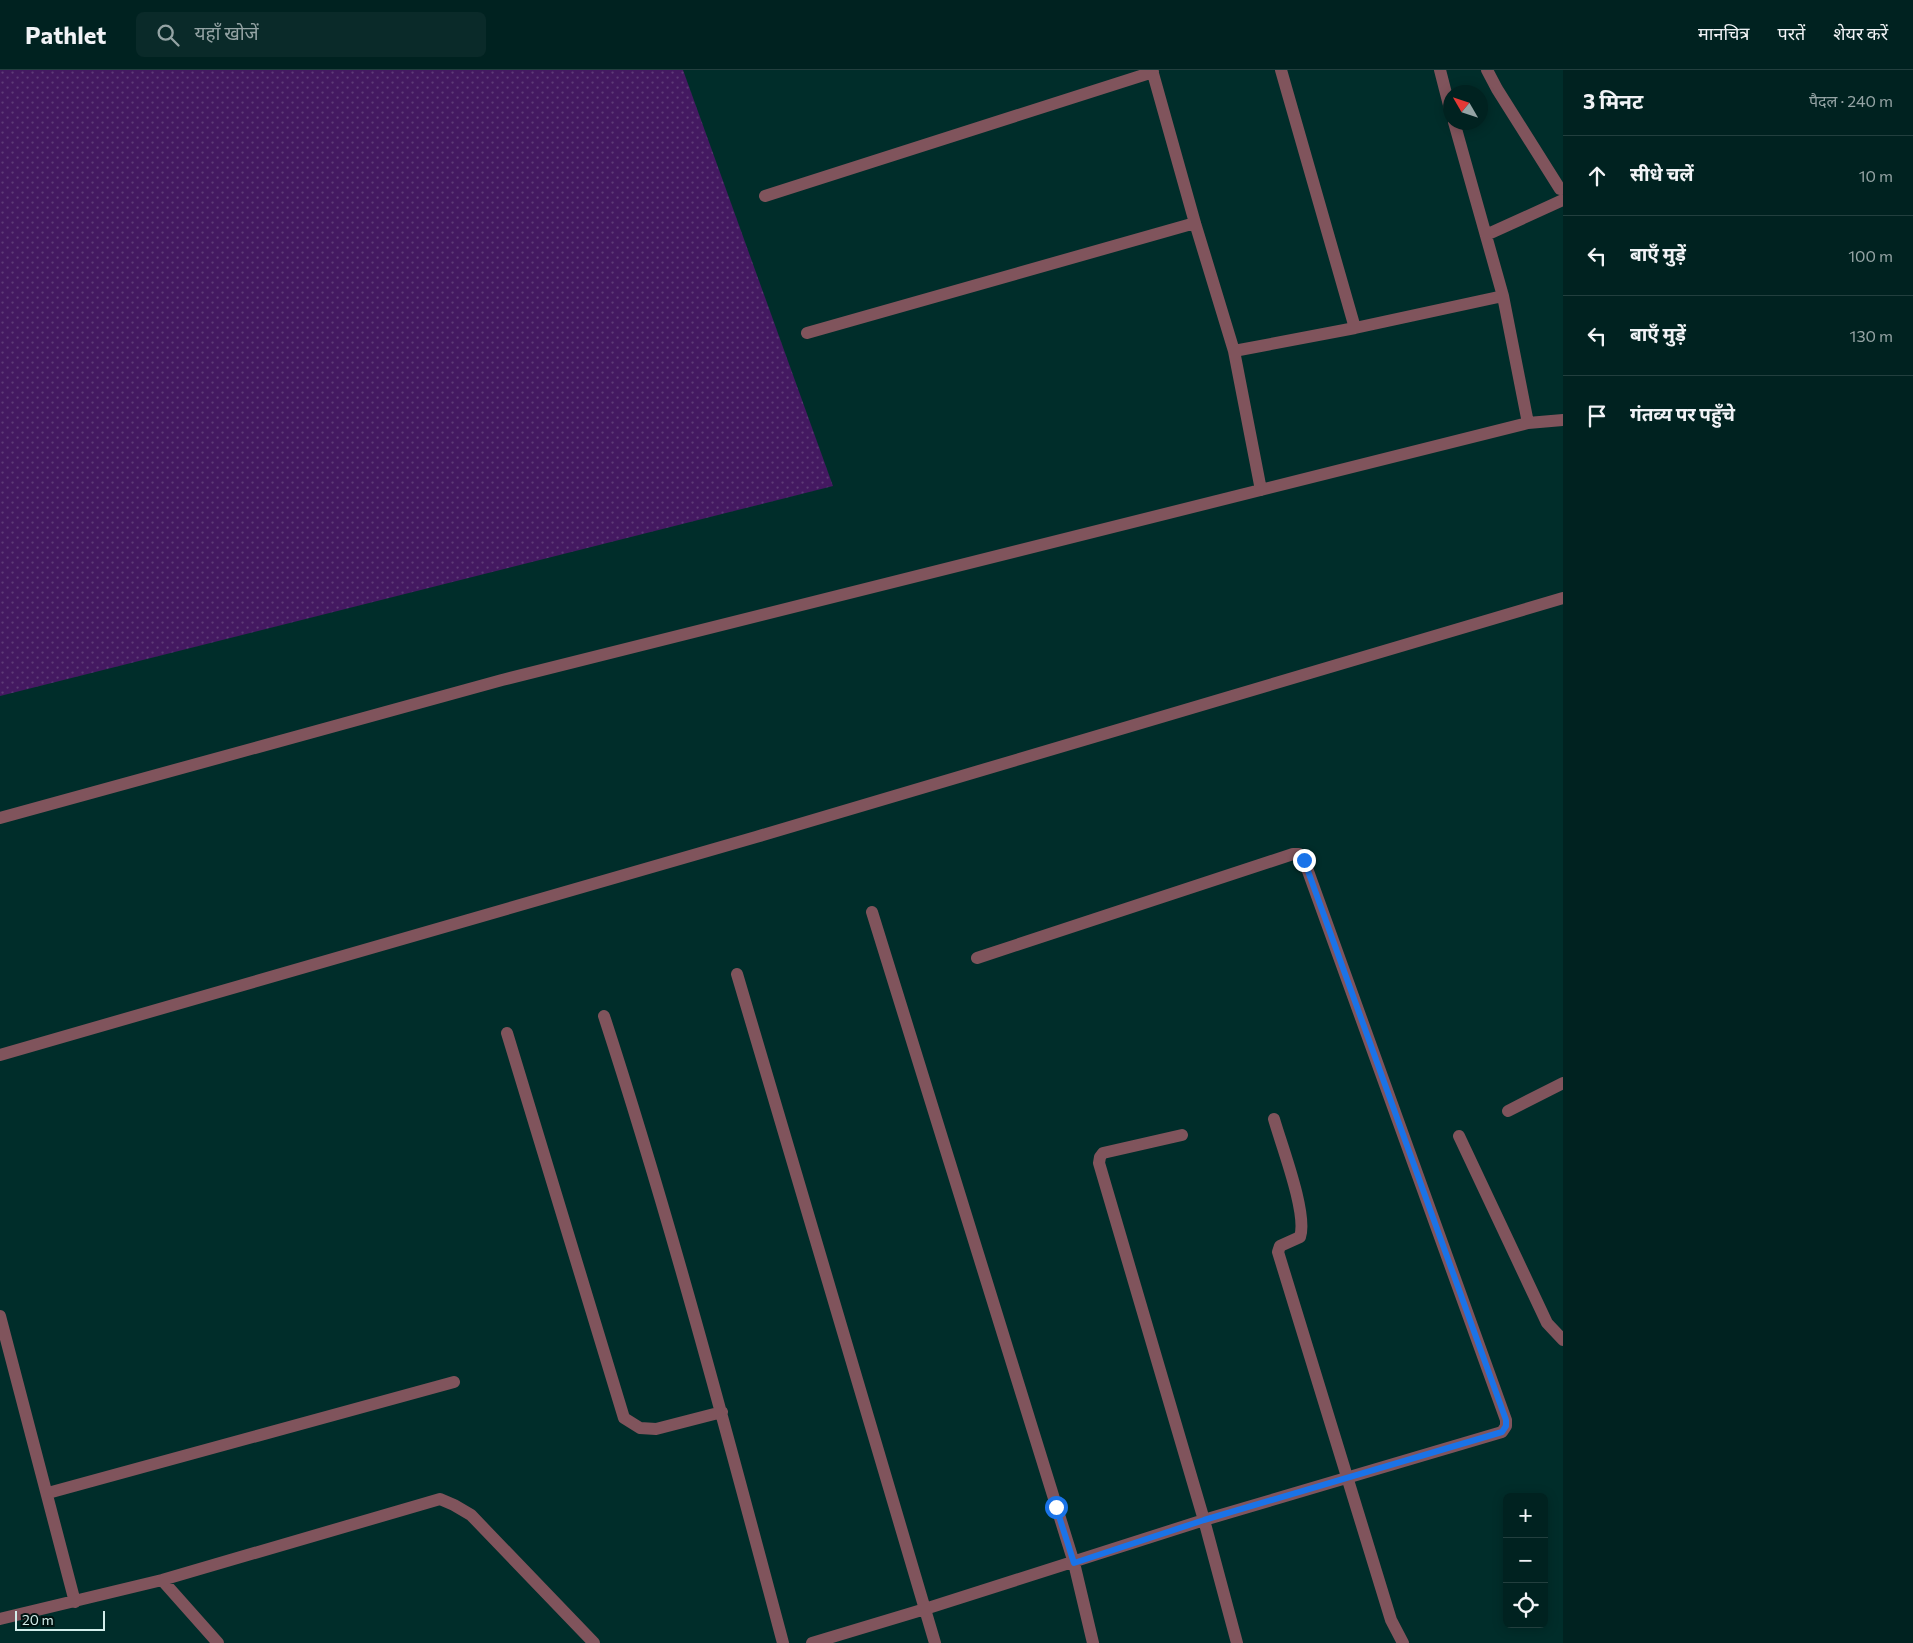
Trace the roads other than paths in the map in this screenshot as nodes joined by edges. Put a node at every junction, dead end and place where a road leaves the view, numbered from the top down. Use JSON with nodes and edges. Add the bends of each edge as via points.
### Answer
{"nodes":[{"id":1,"x":1281,"y":70,"type":"edge"},
{"id":2,"x":1440,"y":70,"type":"edge"},
{"id":3,"x":1487,"y":70,"type":"edge"},
{"id":4,"x":1152,"y":71,"type":"edge"},
{"id":5,"x":1444,"y":85,"type":"edge"},
{"id":6,"x":1456,"y":130,"type":"edge"},
{"id":7,"x":1562,"y":193,"type":"edge"},
{"id":8,"x":765,"y":196,"type":"dead end"},
{"id":9,"x":1195,"y":223,"type":"junction"},
{"id":10,"x":1486,"y":235,"type":"junction"},
{"id":11,"x":1503,"y":296,"type":"junction"},
{"id":12,"x":1355,"y":328,"type":"junction"},
{"id":13,"x":807,"y":333,"type":"dead end"},
{"id":14,"x":1234,"y":351,"type":"junction"},
{"id":15,"x":1563,"y":420,"type":"edge"},
{"id":16,"x":1528,"y":423,"type":"junction"},
{"id":17,"x":1261,"y":490,"type":"junction"},
{"id":18,"x":1563,"y":598,"type":"edge"},
{"id":19,"x":0,"y":818,"type":"edge"},
{"id":20,"x":872,"y":912,"type":"dead end"},
{"id":21,"x":977,"y":958,"type":"dead end"},
{"id":22,"x":737,"y":974,"type":"dead end"},
{"id":23,"x":604,"y":1016,"type":"dead end"},
{"id":24,"x":507,"y":1033,"type":"dead end"},
{"id":25,"x":0,"y":1055,"type":"edge"},
{"id":26,"x":1563,"y":1083,"type":"edge"},
{"id":27,"x":1508,"y":1111,"type":"dead end"},
{"id":28,"x":1274,"y":1119,"type":"dead end"},
{"id":29,"x":1182,"y":1135,"type":"dead end"},
{"id":30,"x":1459,"y":1136,"type":"dead end"},
{"id":31,"x":0,"y":1316,"type":"edge"},
{"id":32,"x":1563,"y":1340,"type":"edge"},
{"id":33,"x":454,"y":1382,"type":"dead end"},
{"id":34,"x":722,"y":1412,"type":"junction"},
{"id":35,"x":1348,"y":1478,"type":"junction"},
{"id":36,"x":48,"y":1493,"type":"junction"},
{"id":37,"x":1204,"y":1520,"type":"junction"},
{"id":38,"x":1074,"y":1563,"type":"junction"},
{"id":39,"x":162,"y":1580,"type":"junction"},
{"id":40,"x":75,"y":1602,"type":"junction"},
{"id":41,"x":925,"y":1609,"type":"junction"},
{"id":42,"x":0,"y":1619,"type":"edge"},
{"id":43,"x":218,"y":1643,"type":"edge"},
{"id":44,"x":594,"y":1643,"type":"edge"},
{"id":45,"x":783,"y":1643,"type":"edge"},
{"id":46,"x":812,"y":1643,"type":"edge"},
{"id":47,"x":935,"y":1643,"type":"edge"},
{"id":48,"x":1093,"y":1643,"type":"edge"},
{"id":49,"x":1237,"y":1643,"type":"edge"},
{"id":50,"x":1403,"y":1643,"type":"edge"}],
"edges":[{"from":1,"to":12,"type":"street"},
{"from":2,"to":5,"type":"street"},
{"from":3,"to":7,"type":"street"},
{"from":4,"to":8,"type":"street"},
{"from":4,"to":9,"type":"street"},
{"from":6,"to":10,"type":"street"},
{"from":7,"to":10,"type":"street"},
{"from":9,"to":13,"type":"street"},
{"from":9,"to":14,"type":"street"},
{"from":10,"to":11,"type":"street"},
{"from":11,"to":12,"type":"street"},
{"from":11,"to":16,"type":"street"},
{"from":12,"to":14,"type":"street"},
{"from":14,"to":17,"type":"street"},
{"from":15,"to":16,"type":"street"},
{"from":16,"to":17,"type":"street"},
{"from":17,"to":19,"type":"street","via":[[502,680]]},
{"from":18,"to":25,"type":"street"},
{"from":20,"to":38,"type":"street"},
{"from":21,"to":35,"type":"street","via":[[1293,854],[1299,854],[1304,860],[1506,1420],[1502,1432]]},
{"from":22,"to":41,"type":"street"},
{"from":23,"to":34,"type":"street"},
{"from":24,"to":34,"type":"street","via":[[624,1418],[640,1428],[656,1429]]},
{"from":26,"to":27,"type":"street"},
{"from":28,"to":35,"type":"street","via":[[1298,1202],[1302,1230],[1300,1237],[1280,1246],[1278,1252]]},
{"from":29,"to":37,"type":"street","via":[[1103,1153],[1099,1163]]},
{"from":30,"to":32,"type":"street","via":[[1547,1323]]},
{"from":31,"to":36,"type":"street"},
{"from":33,"to":36,"type":"street"},
{"from":34,"to":45,"type":"street"},
{"from":35,"to":37,"type":"street"},
{"from":35,"to":50,"type":"street","via":[[1392,1620]]},
{"from":36,"to":40,"type":"street"},
{"from":37,"to":38,"type":"street"},
{"from":37,"to":49,"type":"street"},
{"from":38,"to":41,"type":"street"},
{"from":38,"to":48,"type":"street"},
{"from":39,"to":40,"type":"street"},
{"from":39,"to":43,"type":"street"},
{"from":39,"to":44,"type":"street","via":[[440,1499],[471,1515]]},
{"from":40,"to":42,"type":"street"},
{"from":41,"to":46,"type":"street"},
{"from":41,"to":47,"type":"street"}]}
